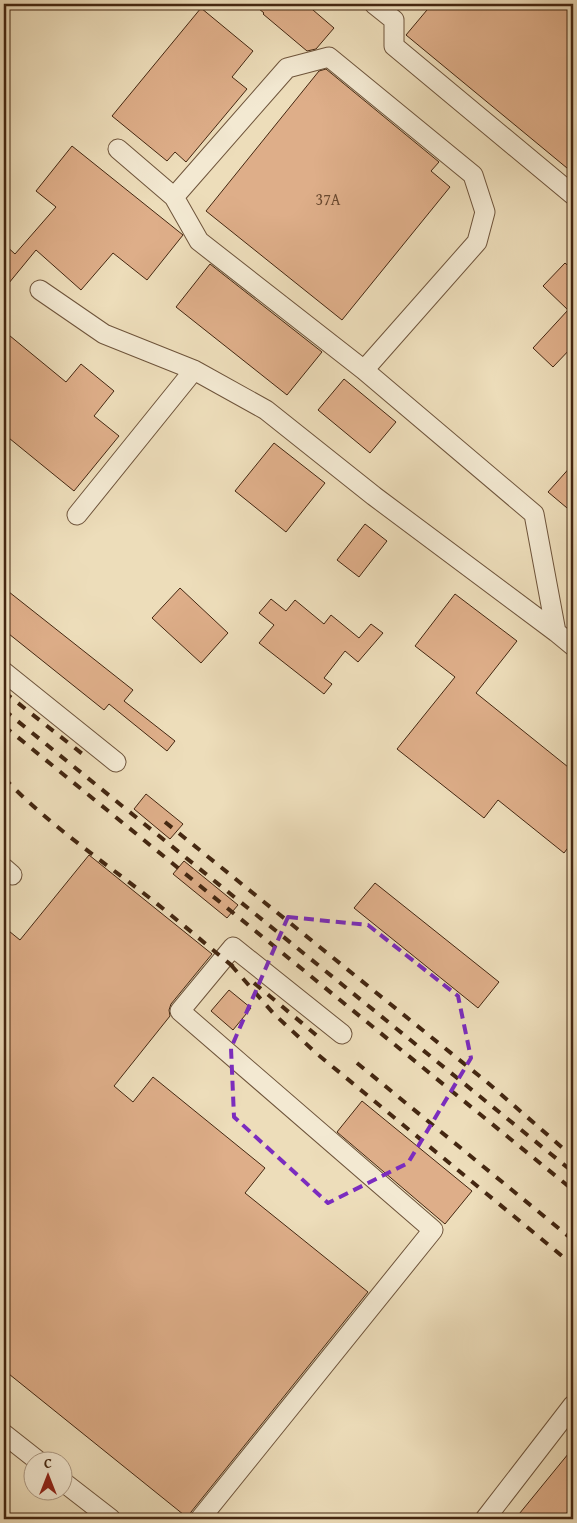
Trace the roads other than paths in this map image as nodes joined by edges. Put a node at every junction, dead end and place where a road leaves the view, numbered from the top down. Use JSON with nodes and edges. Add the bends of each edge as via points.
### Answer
{"nodes":[{"id":1,"x":374,"y":4,"type":"edge"},
{"id":2,"x":118,"y":149,"type":"dead end"},
{"id":3,"x":573,"y":195,"type":"edge"},
{"id":4,"x":174,"y":197,"type":"junction"},
{"id":5,"x":40,"y":290,"type":"dead end"},
{"id":6,"x":194,"y":370,"type":"junction"},
{"id":7,"x":364,"y":370,"type":"junction"},
{"id":8,"x":77,"y":515,"type":"dead end"},
{"id":9,"x":556,"y":632,"type":"junction"},
{"id":10,"x":573,"y":646,"type":"edge"},
{"id":11,"x":4,"y":672,"type":"edge"},
{"id":12,"x":116,"y":762,"type":"dead end"},
{"id":13,"x":342,"y":1034,"type":"dead end"},
{"id":14,"x":573,"y":1406,"type":"edge"},
{"id":15,"x":4,"y":1434,"type":"edge"},
{"id":16,"x":24,"y":1450,"type":"edge"},
{"id":17,"x":72,"y":1489,"type":"edge"},
{"id":18,"x":111,"y":1519,"type":"edge"},
{"id":19,"x":200,"y":1519,"type":"edge"},
{"id":20,"x":485,"y":1519,"type":"edge"}],
"edges":[{"from":1,"to":3,"type":"lane","via":[[394,20],[394,46]]},
{"from":2,"to":4,"type":"lane"},
{"from":4,"to":7,"type":"lane","via":[[199,241]]},
{"from":4,"to":7,"type":"lane","via":[[287,68],[329,57],[473,174],[485,212],[477,242]]},
{"from":5,"to":6,"type":"lane","via":[[104,334]]},
{"from":6,"to":8,"type":"lane"},
{"from":6,"to":9,"type":"lane","via":[[266,410],[374,496]]},
{"from":7,"to":9,"type":"lane","via":[[534,514]]},
{"from":9,"to":10,"type":"lane"},
{"from":11,"to":12,"type":"lane"},
{"from":13,"to":19,"type":"lane","via":[[233,946],[180,1011],[433,1230]]},
{"from":14,"to":20,"type":"lane"},
{"from":15,"to":16,"type":"lane"},
{"from":17,"to":18,"type":"lane"}]}
